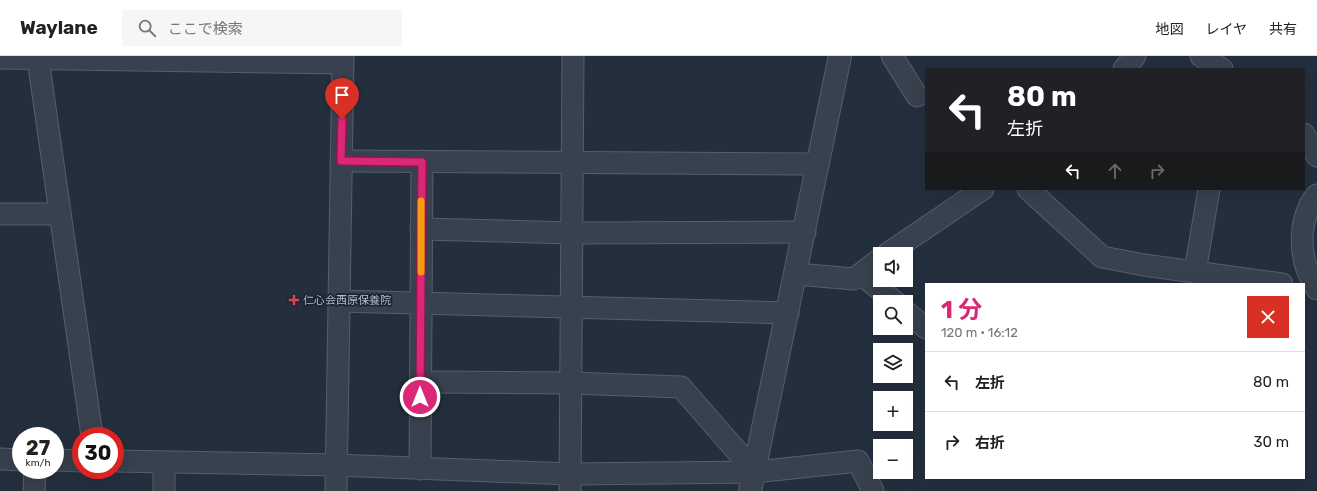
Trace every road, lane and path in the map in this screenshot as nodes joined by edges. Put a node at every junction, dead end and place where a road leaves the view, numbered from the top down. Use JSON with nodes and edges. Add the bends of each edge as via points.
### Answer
{"nodes":[{"id":1,"x":573,"y":56,"type":"edge"},
{"id":2,"x":840,"y":56,"type":"edge"},
{"id":3,"x":892,"y":56,"type":"edge"},
{"id":4,"x":1135,"y":56,"type":"edge"},
{"id":5,"x":1201,"y":56,"type":"edge"},
{"id":6,"x":0,"y":58,"type":"edge"},
{"id":7,"x":38,"y":59,"type":"junction"},
{"id":8,"x":343,"y":60,"type":"edge"},
{"id":9,"x":1125,"y":68,"type":"edge"},
{"id":10,"x":1220,"y":68,"type":"edge"},
{"id":11,"x":917,"y":96,"type":"dead end"},
{"id":12,"x":1305,"y":136,"type":"edge"},
{"id":13,"x":1317,"y":156,"type":"edge"},
{"id":14,"x":341,"y":161,"type":"junction"},
{"id":15,"x":422,"y":162,"type":"junction"},
{"id":16,"x":572,"y":162,"type":"junction"},
{"id":17,"x":818,"y":164,"type":"junction"},
{"id":18,"x":982,"y":190,"type":"edge"},
{"id":19,"x":1029,"y":190,"type":"edge"},
{"id":20,"x":1209,"y":190,"type":"edge"},
{"id":21,"x":1317,"y":195,"type":"edge"},
{"id":22,"x":0,"y":214,"type":"edge"},
{"id":23,"x":60,"y":214,"type":"junction"},
{"id":24,"x":421,"y":229,"type":"junction"},
{"id":25,"x":804,"y":232,"type":"junction"},
{"id":26,"x":572,"y":233,"type":"junction"},
{"id":27,"x":897,"y":247,"type":"edge"},
{"id":28,"x":873,"y":265,"type":"edge"},
{"id":29,"x":1195,"y":272,"type":"junction"},
{"id":30,"x":796,"y":274,"type":"junction"},
{"id":31,"x":861,"y":274,"type":"junction"},
{"id":32,"x":1275,"y":283,"type":"edge"},
{"id":33,"x":1305,"y":287,"type":"edge"},
{"id":34,"x":886,"y":295,"type":"edge"},
{"id":35,"x":339,"y":301,"type":"junction"},
{"id":36,"x":421,"y":303,"type":"junction"},
{"id":37,"x":572,"y":307,"type":"junction"},
{"id":38,"x":788,"y":313,"type":"junction"},
{"id":39,"x":913,"y":318,"type":"edge"},
{"id":40,"x":925,"y":327,"type":"edge"},
{"id":41,"x":420,"y":382,"type":"junction"},
{"id":42,"x":571,"y":383,"type":"junction"},
{"id":43,"x":91,"y":427,"type":"edge"},
{"id":44,"x":0,"y":459,"type":"edge"},
{"id":45,"x":12,"y":460,"type":"edge"},
{"id":46,"x":124,"y":461,"type":"edge"},
{"id":47,"x":164,"y":462,"type":"junction"},
{"id":48,"x":336,"y":465,"type":"junction"},
{"id":49,"x":420,"y":468,"type":"junction"},
{"id":50,"x":35,"y":479,"type":"edge"},
{"id":51,"x":753,"y":482,"type":"edge"},
{"id":52,"x":570,"y":483,"type":"edge"},
{"id":53,"x":34,"y":491,"type":"edge"},
{"id":54,"x":164,"y":491,"type":"edge"},
{"id":55,"x":336,"y":491,"type":"edge"},
{"id":56,"x":873,"y":491,"type":"edge"}],
"edges":[{"from":1,"to":16,"type":"street"},
{"from":2,"to":17,"type":"street"},
{"from":3,"to":11,"type":"street"},
{"from":4,"to":9,"type":"street"},
{"from":5,"to":10,"type":"street"},
{"from":6,"to":7,"type":"street"},
{"from":7,"to":8,"type":"street"},
{"from":7,"to":23,"type":"street"},
{"from":8,"to":14,"type":"street"},
{"from":12,"to":13,"type":"street"},
{"from":14,"to":15,"type":"street"},
{"from":14,"to":35,"type":"street"},
{"from":15,"to":16,"type":"street"},
{"from":15,"to":24,"type":"street"},
{"from":16,"to":17,"type":"street"},
{"from":16,"to":26,"type":"street"},
{"from":17,"to":25,"type":"street"},
{"from":18,"to":27,"type":"street"},
{"from":19,"to":29,"type":"street","via":[[1102,257]]},
{"from":20,"to":29,"type":"street"},
{"from":21,"to":33,"type":"street","via":[[1307,212],[1302,230],[1302,247],[1306,267],[1317,289]]},
{"from":22,"to":23,"type":"street"},
{"from":23,"to":43,"type":"street"},
{"from":24,"to":26,"type":"street"},
{"from":24,"to":36,"type":"street"},
{"from":25,"to":26,"type":"street"},
{"from":25,"to":30,"type":"street"},
{"from":26,"to":37,"type":"street"},
{"from":28,"to":31,"type":"street"},
{"from":29,"to":32,"type":"street"},
{"from":30,"to":31,"type":"street","via":[[854,278]]},
{"from":30,"to":38,"type":"street"},
{"from":31,"to":34,"type":"street"},
{"from":35,"to":36,"type":"street"},
{"from":35,"to":48,"type":"street"},
{"from":36,"to":37,"type":"street"},
{"from":36,"to":41,"type":"street"},
{"from":37,"to":38,"type":"street"},
{"from":37,"to":42,"type":"street"},
{"from":38,"to":51,"type":"street"},
{"from":39,"to":40,"type":"street"},
{"from":41,"to":42,"type":"street"},
{"from":41,"to":49,"type":"street"},
{"from":42,"to":51,"type":"street","via":[[681,387]]},
{"from":42,"to":52,"type":"street"},
{"from":44,"to":45,"type":"street"},
{"from":46,"to":47,"type":"street"},
{"from":47,"to":48,"type":"street"},
{"from":47,"to":54,"type":"street"},
{"from":48,"to":49,"type":"street"},
{"from":48,"to":55,"type":"street"},
{"from":49,"to":52,"type":"street"},
{"from":50,"to":53,"type":"street"},
{"from":51,"to":52,"type":"street"},
{"from":51,"to":56,"type":"street","via":[[858,461]]}]}
